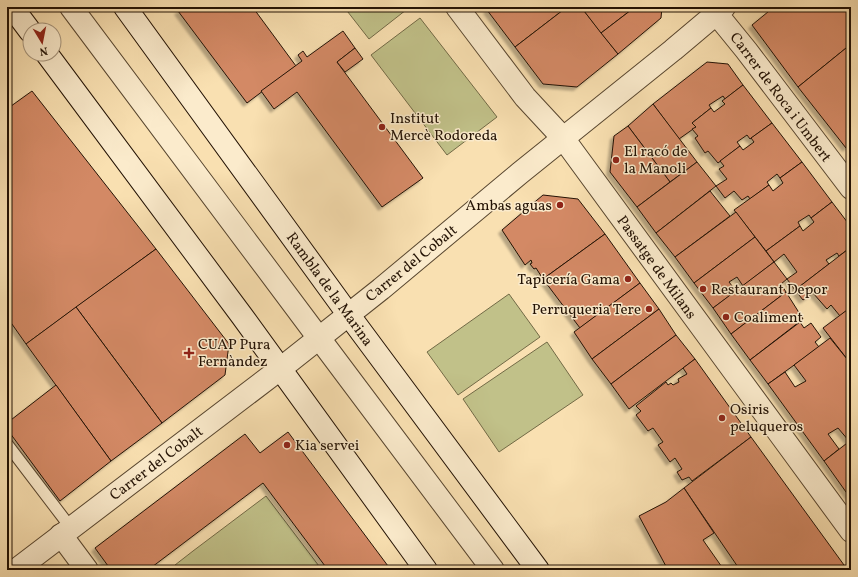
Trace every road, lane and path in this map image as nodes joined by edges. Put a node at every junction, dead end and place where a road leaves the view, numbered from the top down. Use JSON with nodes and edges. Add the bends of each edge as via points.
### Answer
{"nodes":[{"id":1,"x":12,"y":7,"type":"edge"},
{"id":2,"x":71,"y":7,"type":"edge"},
{"id":3,"x":125,"y":7,"type":"edge"},
{"id":4,"x":456,"y":7,"type":"edge"},
{"id":5,"x":717,"y":9,"type":"edge"},
{"id":6,"x":23,"y":22,"type":"edge"},
{"id":7,"x":53,"y":62,"type":"edge"},
{"id":8,"x":563,"y":138,"type":"junction"},
{"id":9,"x":849,"y":181,"type":"edge"},
{"id":10,"x":348,"y":314,"type":"junction"},
{"id":11,"x":280,"y":369,"type":"junction"},
{"id":12,"x":7,"y":444,"type":"edge"},
{"id":13,"x":851,"y":531,"type":"edge"},
{"id":14,"x":66,"y":532,"type":"junction"},
{"id":15,"x":16,"y":570,"type":"edge"},
{"id":16,"x":87,"y":570,"type":"edge"},
{"id":17,"x":426,"y":570,"type":"edge"},
{"id":18,"x":493,"y":570,"type":"edge"},
{"id":19,"x":538,"y":570,"type":"edge"}],
"edges":[{"from":1,"to":6,"type":"street"},
{"from":2,"to":18,"type":"street"},
{"from":3,"to":10,"type":"street","name":"Rambla de la Marina"},
{"from":4,"to":8,"type":"street","name":"Passatge de Milans","via":[[525,97]]},
{"from":5,"to":8,"type":"street","name":"Carrer del Cobalt","via":[[673,50]]},
{"from":5,"to":9,"type":"street","name":"Carrer de Roca i Umbert"},
{"from":7,"to":11,"type":"street"},
{"from":8,"to":10,"type":"street","name":"Carrer del Cobalt"},
{"from":8,"to":13,"type":"street","name":"Passatge de Milans"},
{"from":10,"to":11,"type":"street","name":"Carrer del Cobalt"},
{"from":10,"to":19,"type":"street","name":"Rambla de la Marina"},
{"from":11,"to":14,"type":"street","name":"Carrer del Cobalt"},
{"from":11,"to":17,"type":"street"},
{"from":12,"to":14,"type":"lane"},
{"from":14,"to":15,"type":"street","name":"Carrer del Cobalt"},
{"from":14,"to":16,"type":"street"}]}
